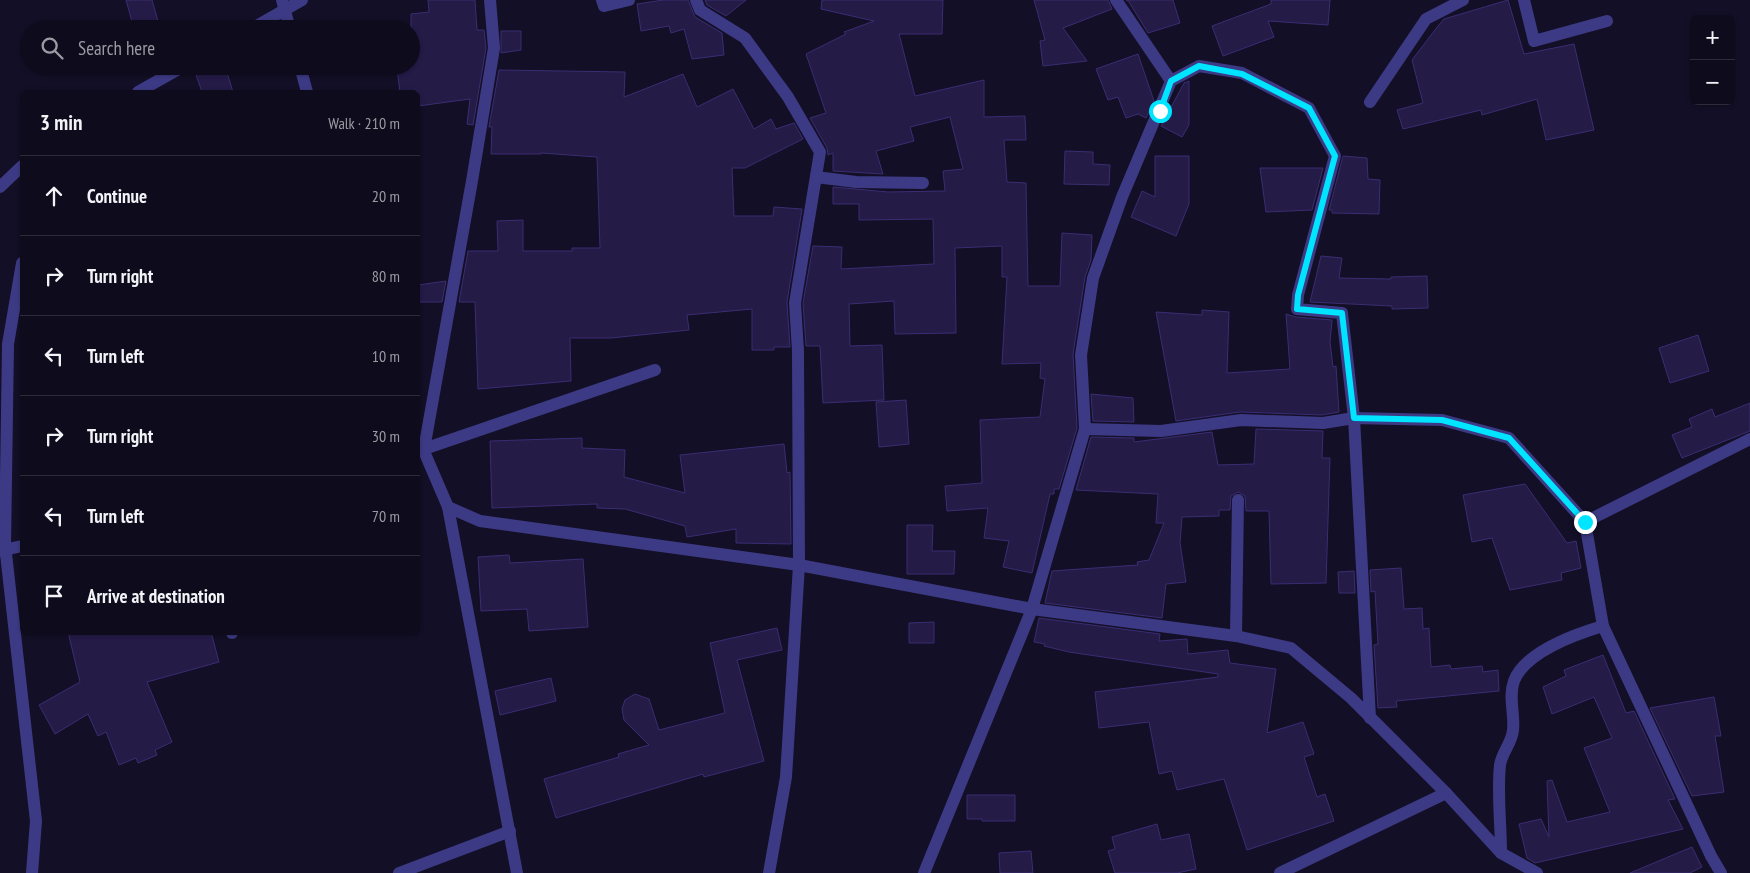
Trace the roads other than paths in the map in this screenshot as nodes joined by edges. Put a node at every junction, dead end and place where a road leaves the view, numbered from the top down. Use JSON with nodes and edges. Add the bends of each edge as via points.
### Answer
{"nodes":[{"id":1,"x":302,"y":0,"type":"edge"},
{"id":2,"x":490,"y":0,"type":"edge"},
{"id":3,"x":602,"y":0,"type":"edge"},
{"id":4,"x":629,"y":0,"type":"edge"},
{"id":5,"x":696,"y":0,"type":"edge"},
{"id":6,"x":1116,"y":0,"type":"edge"},
{"id":7,"x":1463,"y":0,"type":"edge"},
{"id":8,"x":1524,"y":0,"type":"edge"},
{"id":9,"x":284,"y":5,"type":"edge"},
{"id":10,"x":263,"y":20,"type":"edge"},
{"id":11,"x":288,"y":20,"type":"edge"},
{"id":12,"x":1607,"y":21,"type":"dead end"},
{"id":13,"x":168,"y":75,"type":"edge"},
{"id":14,"x":302,"y":75,"type":"edge"},
{"id":15,"x":1171,"y":81,"type":"junction"},
{"id":16,"x":142,"y":90,"type":"edge"},
{"id":17,"x":306,"y":90,"type":"edge"},
{"id":18,"x":1370,"y":102,"type":"dead end"},
{"id":19,"x":20,"y":168,"type":"edge"},
{"id":20,"x":816,"y":177,"type":"junction"},
{"id":21,"x":923,"y":183,"type":"dead end"},
{"id":22,"x":0,"y":187,"type":"edge"},
{"id":23,"x":20,"y":275,"type":"edge"},
{"id":24,"x":655,"y":370,"type":"dead end"},
{"id":25,"x":1354,"y":418,"type":"junction"},
{"id":26,"x":1084,"y":429,"type":"junction"},
{"id":27,"x":1750,"y":439,"type":"edge"},
{"id":28,"x":421,"y":443,"type":"edge"},
{"id":29,"x":1238,"y":500,"type":"dead end"},
{"id":30,"x":448,"y":507,"type":"junction"},
{"id":31,"x":1585,"y":522,"type":"junction"},
{"id":32,"x":20,"y":546,"type":"edge"},
{"id":33,"x":3,"y":550,"type":"edge"},
{"id":34,"x":799,"y":565,"type":"junction"},
{"id":35,"x":1032,"y":608,"type":"junction"},
{"id":36,"x":1603,"y":626,"type":"junction"},
{"id":37,"x":1236,"y":636,"type":"junction"},
{"id":38,"x":1370,"y":718,"type":"junction"},
{"id":39,"x":1446,"y":793,"type":"junction"},
{"id":40,"x":510,"y":831,"type":"junction"},
{"id":41,"x":1501,"y":853,"type":"junction"},
{"id":42,"x":32,"y":873,"type":"edge"},
{"id":43,"x":400,"y":873,"type":"edge"},
{"id":44,"x":517,"y":873,"type":"edge"},
{"id":45,"x":769,"y":873,"type":"edge"},
{"id":46,"x":924,"y":873,"type":"edge"},
{"id":47,"x":1280,"y":873,"type":"edge"},
{"id":48,"x":1537,"y":873,"type":"edge"},
{"id":49,"x":1721,"y":873,"type":"edge"}],
"edges":[{"from":1,"to":9,"type":"street"},
{"from":2,"to":28,"type":"street","via":[[494,48],[472,182]]},
{"from":3,"to":4,"type":"street","via":[[604,6]]},
{"from":5,"to":20,"type":"street","via":[[700,10],[745,38],[788,97],[820,152]]},
{"from":6,"to":15,"type":"street"},
{"from":7,"to":18,"type":"street","via":[[1426,19]]},
{"from":8,"to":12,"type":"street","via":[[1534,41]]},
{"from":9,"to":10,"type":"street"},
{"from":9,"to":11,"type":"street"},
{"from":13,"to":16,"type":"street"},
{"from":14,"to":17,"type":"street"},
{"from":15,"to":25,"type":"street","via":[[1199,66],[1242,74],[1309,108],[1335,156],[1297,309],[1342,313]]},
{"from":15,"to":26,"type":"street","via":[[1122,197],[1093,278],[1081,355]]},
{"from":19,"to":22,"type":"street"},
{"from":20,"to":21,"type":"street","via":[[856,182]]},
{"from":20,"to":34,"type":"street","via":[[795,303]]},
{"from":23,"to":33,"type":"street","via":[[8,344]]},
{"from":24,"to":28,"type":"street"},
{"from":25,"to":26,"type":"street","via":[[1323,423],[1241,420],[1161,431]]},
{"from":25,"to":31,"type":"street","via":[[1442,420],[1509,438]]},
{"from":25,"to":38,"type":"street"},
{"from":26,"to":35,"type":"street"},
{"from":27,"to":31,"type":"street"},
{"from":28,"to":30,"type":"street"},
{"from":29,"to":37,"type":"street"},
{"from":30,"to":34,"type":"street","via":[[480,521]]},
{"from":30,"to":40,"type":"street"},
{"from":31,"to":36,"type":"street"},
{"from":32,"to":33,"type":"street"},
{"from":33,"to":42,"type":"street","via":[[36,821]]},
{"from":34,"to":35,"type":"street"},
{"from":34,"to":45,"type":"street","via":[[786,777]]},
{"from":35,"to":37,"type":"street"},
{"from":35,"to":46,"type":"street"},
{"from":36,"to":41,"type":"street","via":[[1578,633],[1543,652],[1525,665],[1514,680],[1513,729],[1500,765]]},
{"from":36,"to":49,"type":"street"},
{"from":37,"to":38,"type":"street","via":[[1292,648]]},
{"from":38,"to":39,"type":"street"},
{"from":39,"to":41,"type":"street"},
{"from":39,"to":47,"type":"street"},
{"from":40,"to":43,"type":"street"},
{"from":40,"to":44,"type":"street"},
{"from":41,"to":48,"type":"street"}]}
